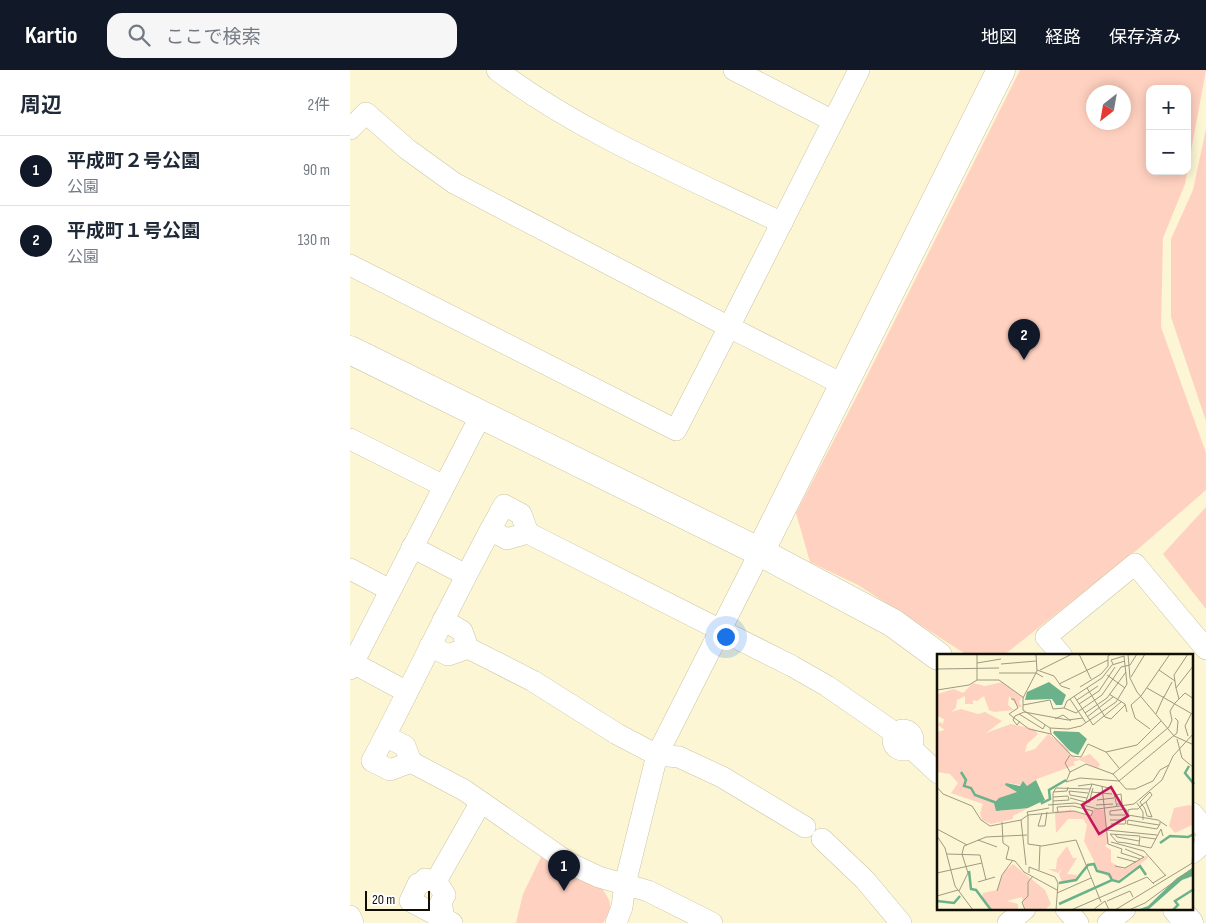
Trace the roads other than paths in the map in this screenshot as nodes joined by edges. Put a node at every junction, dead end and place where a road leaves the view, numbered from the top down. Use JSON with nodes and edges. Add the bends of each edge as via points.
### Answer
{"nodes":[{"id":1,"x":497,"y":70,"type":"edge"},
{"id":2,"x":734,"y":70,"type":"edge"},
{"id":3,"x":859,"y":70,"type":"edge"},
{"id":4,"x":1001,"y":70,"type":"edge"},
{"id":5,"x":833,"y":121,"type":"junction"},
{"id":6,"x":350,"y":129,"type":"edge"},
{"id":7,"x":782,"y":224,"type":"junction"},
{"id":8,"x":350,"y":265,"type":"edge"},
{"id":9,"x":729,"y":327,"type":"junction"},
{"id":10,"x":350,"y":350,"type":"edge"},
{"id":11,"x":844,"y":385,"type":"junction"},
{"id":12,"x":481,"y":415,"type":"junction"},
{"id":13,"x":350,"y":439,"type":"edge"},
{"id":14,"x":444,"y":486,"type":"junction"},
{"id":15,"x":490,"y":530,"type":"junction"},
{"id":16,"x":528,"y":533,"type":"junction"},
{"id":17,"x":412,"y":548,"type":"junction"},
{"id":18,"x":760,"y":552,"type":"junction"},
{"id":19,"x":350,"y":569,"type":"edge"},
{"id":20,"x":466,"y":575,"type":"junction"},
{"id":21,"x":390,"y":590,"type":"junction"},
{"id":22,"x":443,"y":620,"type":"junction"},
{"id":23,"x":719,"y":631,"type":"junction"},
{"id":24,"x":430,"y":646,"type":"junction"},
{"id":25,"x":468,"y":648,"type":"junction"},
{"id":26,"x":1206,"y":649,"type":"edge"},
{"id":27,"x":1060,"y":654,"type":"edge"},
{"id":28,"x":937,"y":655,"type":"edge"},
{"id":29,"x":352,"y":666,"type":"edge"},
{"id":30,"x":406,"y":692,"type":"junction"},
{"id":31,"x":385,"y":736,"type":"junction"},
{"id":32,"x":656,"y":755,"type":"junction"},
{"id":33,"x":411,"y":762,"type":"junction"},
{"id":34,"x":937,"y":772,"type":"edge"},
{"id":35,"x":481,"y":802,"type":"junction"},
{"id":36,"x":1194,"y":815,"type":"edge"},
{"id":37,"x":1206,"y":830,"type":"edge"},
{"id":38,"x":1206,"y":841,"type":"edge"},
{"id":39,"x":1194,"y":851,"type":"edge"},
{"id":40,"x":436,"y":881,"type":"junction"},
{"id":41,"x":625,"y":884,"type":"junction"},
{"id":42,"x":1024,"y":910,"type":"edge"},
{"id":43,"x":1067,"y":910,"type":"edge"},
{"id":44,"x":1124,"y":910,"type":"edge"},
{"id":45,"x":1178,"y":910,"type":"edge"},
{"id":46,"x":350,"y":916,"type":"edge"},
{"id":47,"x":448,"y":921,"type":"edge"},
{"id":48,"x":353,"y":923,"type":"edge"},
{"id":49,"x":616,"y":923,"type":"edge"},
{"id":50,"x":712,"y":923,"type":"edge"},
{"id":51,"x":901,"y":923,"type":"edge"},
{"id":52,"x":1008,"y":923,"type":"edge"},
{"id":53,"x":1078,"y":923,"type":"edge"},
{"id":54,"x":1108,"y":923,"type":"edge"},
{"id":55,"x":1189,"y":923,"type":"edge"}],
"edges":[{"from":1,"to":7,"type":"street","via":[[549,106],[592,130]]},
{"from":2,"to":5,"type":"street"},
{"from":3,"to":5,"type":"street"},
{"from":4,"to":11,"type":"street"},
{"from":5,"to":7,"type":"street"},
{"from":6,"to":9,"type":"street","via":[[366,113],[407,149],[454,183]]},
{"from":7,"to":9,"type":"street"},
{"from":8,"to":9,"type":"street","via":[[676,430]]},
{"from":9,"to":11,"type":"street"},
{"from":10,"to":12,"type":"street"},
{"from":11,"to":18,"type":"street"},
{"from":12,"to":14,"type":"street"},
{"from":12,"to":18,"type":"street"},
{"from":13,"to":14,"type":"street"},
{"from":14,"to":17,"type":"street"},
{"from":15,"to":16,"type":"street","via":[[507,539]]},
{"from":15,"to":16,"type":"street","via":[[504,505],[521,514]]},
{"from":15,"to":20,"type":"street"},
{"from":16,"to":23,"type":"street"},
{"from":17,"to":20,"type":"street"},
{"from":17,"to":21,"type":"street"},
{"from":18,"to":23,"type":"street"},
{"from":18,"to":28,"type":"street","via":[[893,624]]},
{"from":19,"to":21,"type":"street"},
{"from":20,"to":22,"type":"street"},
{"from":21,"to":29,"type":"street"},
{"from":22,"to":24,"type":"street"},
{"from":22,"to":25,"type":"street","via":[[462,630]]},
{"from":23,"to":32,"type":"street"},
{"from":23,"to":34,"type":"street","via":[[827,686],[902,740]]},
{"from":24,"to":25,"type":"street","via":[[448,655]]},
{"from":24,"to":30,"type":"street"},
{"from":25,"to":32,"type":"street","via":[[533,681],[577,711]]},
{"from":26,"to":27,"type":"street","via":[[1135,564],[1046,637]]},
{"from":29,"to":30,"type":"street"},
{"from":30,"to":31,"type":"street"},
{"from":31,"to":33,"type":"street","via":[[405,746]]},
{"from":31,"to":33,"type":"street","via":[[372,761],[390,770]]},
{"from":32,"to":41,"type":"street"},
{"from":32,"to":51,"type":"street","via":[[679,757],[722,777],[813,833],[865,880]]},
{"from":33,"to":35,"type":"street"},
{"from":35,"to":40,"type":"street"},
{"from":35,"to":41,"type":"street","via":[[569,863],[599,877]]},
{"from":36,"to":37,"type":"street"},
{"from":38,"to":39,"type":"street"},
{"from":40,"to":47,"type":"street","via":[[445,895],[441,902]]},
{"from":40,"to":47,"type":"street","via":[[425,879],[418,884],[410,900]]},
{"from":41,"to":49,"type":"street"},
{"from":41,"to":50,"type":"street","via":[[648,891]]},
{"from":42,"to":52,"type":"street"},
{"from":43,"to":53,"type":"street"},
{"from":44,"to":54,"type":"street"},
{"from":45,"to":55,"type":"street"},
{"from":46,"to":48,"type":"street"}]}
